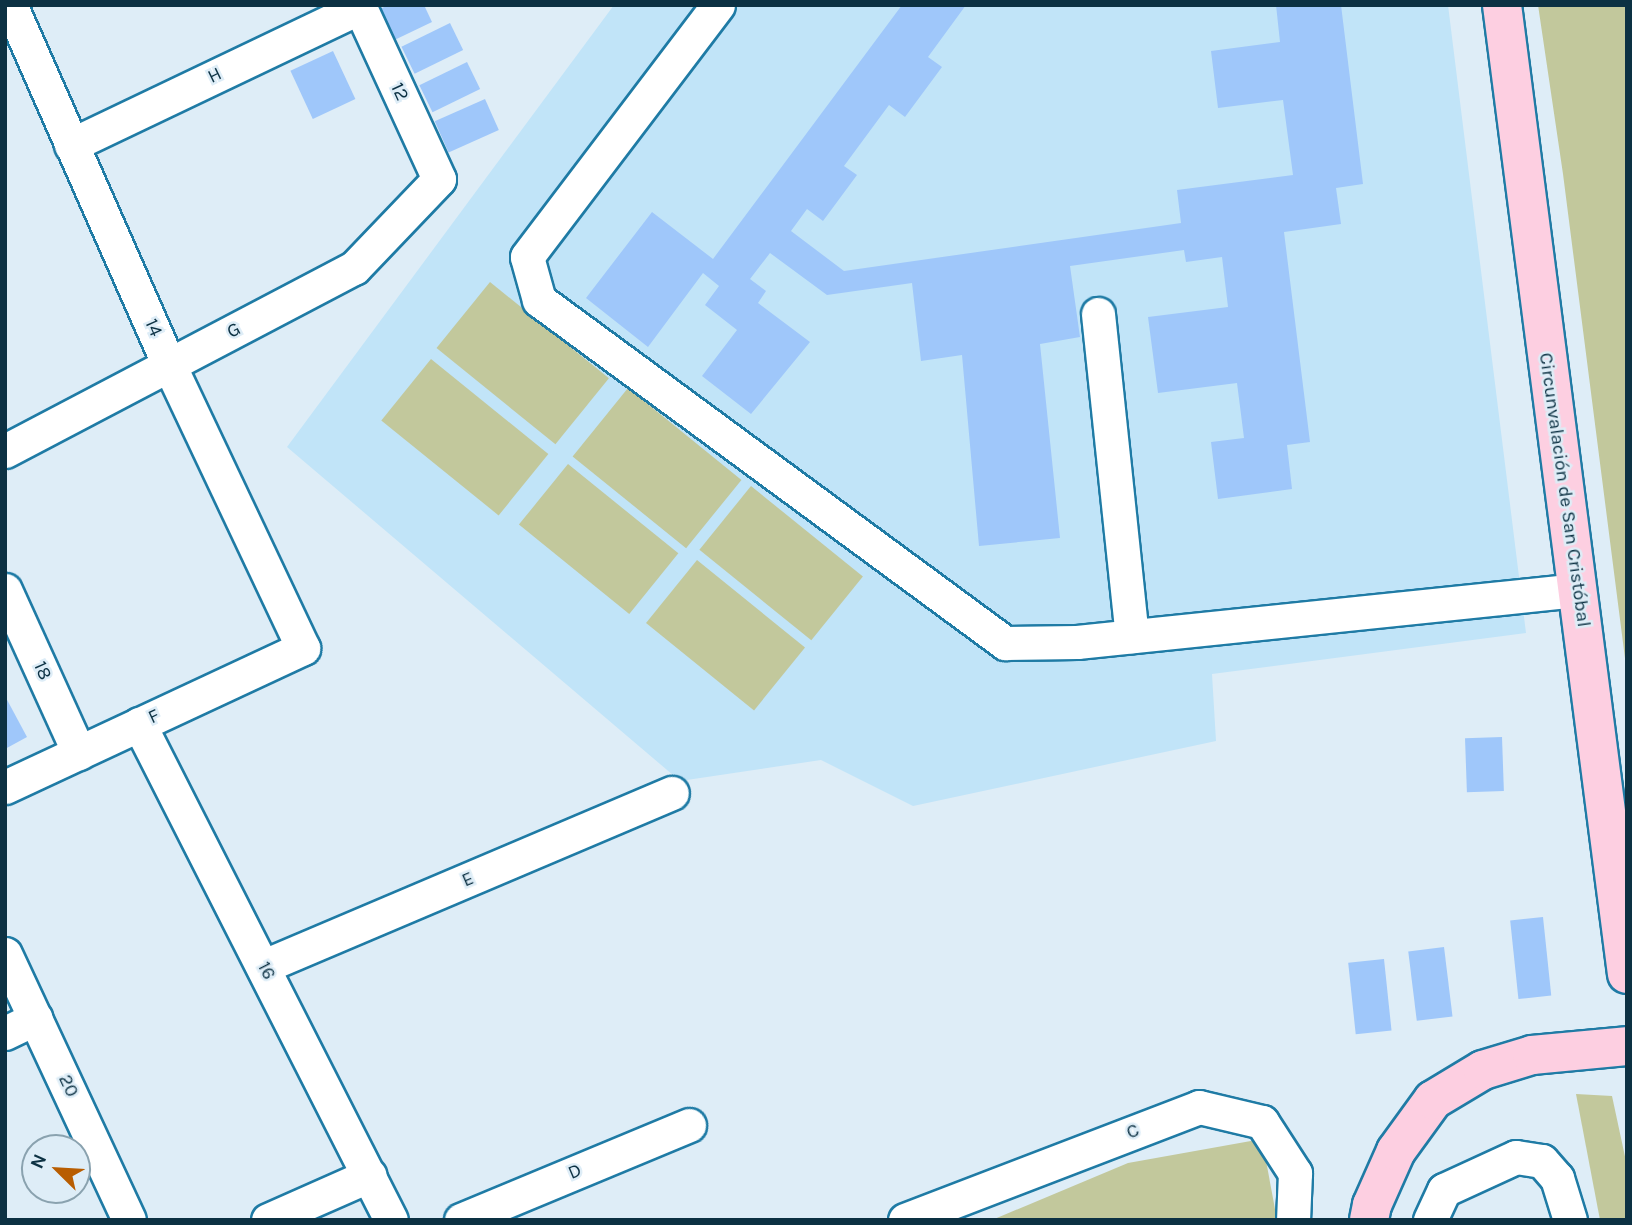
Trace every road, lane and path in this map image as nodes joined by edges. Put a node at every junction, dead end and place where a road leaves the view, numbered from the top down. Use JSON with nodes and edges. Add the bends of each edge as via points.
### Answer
{"nodes":[{"id":1,"x":10,"y":5,"type":"edge"},
{"id":2,"x":718,"y":5,"type":"edge"},
{"id":3,"x":1502,"y":5,"type":"edge"},
{"id":4,"x":359,"y":6,"type":"edge"},
{"id":5,"x":71,"y":145,"type":"junction"},
{"id":6,"x":439,"y":179,"type":"joint"},
{"id":7,"x":1098,"y":314,"type":"dead end"},
{"id":8,"x":169,"y":365,"type":"junction"},
{"id":9,"x":5,"y":451,"type":"edge"},
{"id":10,"x":5,"y":590,"type":"edge"},
{"id":11,"x":1577,"y":590,"type":"junction"},
{"id":12,"x":1132,"y":636,"type":"junction"},
{"id":13,"x":303,"y":648,"type":"joint"},
{"id":14,"x":139,"y":724,"type":"junction"},
{"id":15,"x":79,"y":752,"type":"junction"},
{"id":16,"x":5,"y":787,"type":"edge"},
{"id":17,"x":672,"y":793,"type":"dead end"},
{"id":18,"x":5,"y":954,"type":"edge"},
{"id":19,"x":264,"y":966,"type":"junction"},
{"id":20,"x":1627,"y":974,"type":"edge"},
{"id":21,"x":36,"y":1018,"type":"junction"},
{"id":22,"x":5,"y":1033,"type":"edge"},
{"id":23,"x":1627,"y":1046,"type":"edge"},
{"id":24,"x":689,"y":1125,"type":"dead end"},
{"id":25,"x":370,"y":1175,"type":"junction"},
{"id":26,"x":130,"y":1220,"type":"edge"},
{"id":27,"x":268,"y":1220,"type":"edge"},
{"id":28,"x":391,"y":1220,"type":"edge"},
{"id":29,"x":461,"y":1220,"type":"edge"},
{"id":30,"x":905,"y":1220,"type":"edge"},
{"id":31,"x":1293,"y":1220,"type":"edge"},
{"id":32,"x":1369,"y":1220,"type":"edge"},
{"id":33,"x":1430,"y":1220,"type":"edge"},
{"id":34,"x":1570,"y":1220,"type":"edge"}],
"edges":[{"from":1,"to":5,"type":"street","name":"14"},
{"from":2,"to":12,"type":"street","via":[[527,257],[538,300],[1005,643]]},
{"from":3,"to":11,"type":"main road","name":"Circunvalación de San Cristóbal"},
{"from":4,"to":5,"type":"street","name":"H"},
{"from":4,"to":6,"type":"street","name":"12"},
{"from":5,"to":8,"type":"street","name":"14"},
{"from":6,"to":8,"type":"street","name":"G","via":[[354,268]]},
{"from":7,"to":12,"type":"street"},
{"from":8,"to":9,"type":"street","name":"G"},
{"from":8,"to":13,"type":"street","name":"14"},
{"from":10,"to":15,"type":"street","name":"18"},
{"from":11,"to":12,"type":"street"},
{"from":11,"to":20,"type":"main road","name":"Circunvalación de San Cristóbal"},
{"from":13,"to":14,"type":"street","name":"F"},
{"from":14,"to":15,"type":"street","name":"F"},
{"from":14,"to":19,"type":"street","name":"16"},
{"from":15,"to":16,"type":"street","name":"F"},
{"from":17,"to":19,"type":"street","name":"E"},
{"from":18,"to":21,"type":"street","name":"20"},
{"from":19,"to":25,"type":"street","name":"16"},
{"from":21,"to":22,"type":"street"},
{"from":21,"to":26,"type":"street","name":"20"},
{"from":23,"to":32,"type":"main road","via":[[1532,1055],[1483,1070],[1433,1100],[1396,1150]]},
{"from":24,"to":29,"type":"street","name":"D"},
{"from":25,"to":27,"type":"street"},
{"from":25,"to":28,"type":"street","name":"16"},
{"from":30,"to":31,"type":"street","name":"C","via":[[1199,1107],[1262,1122],[1296,1173]]},
{"from":33,"to":34,"type":"street","via":[[1444,1190],[1516,1157],[1542,1161],[1557,1178]]}]}
